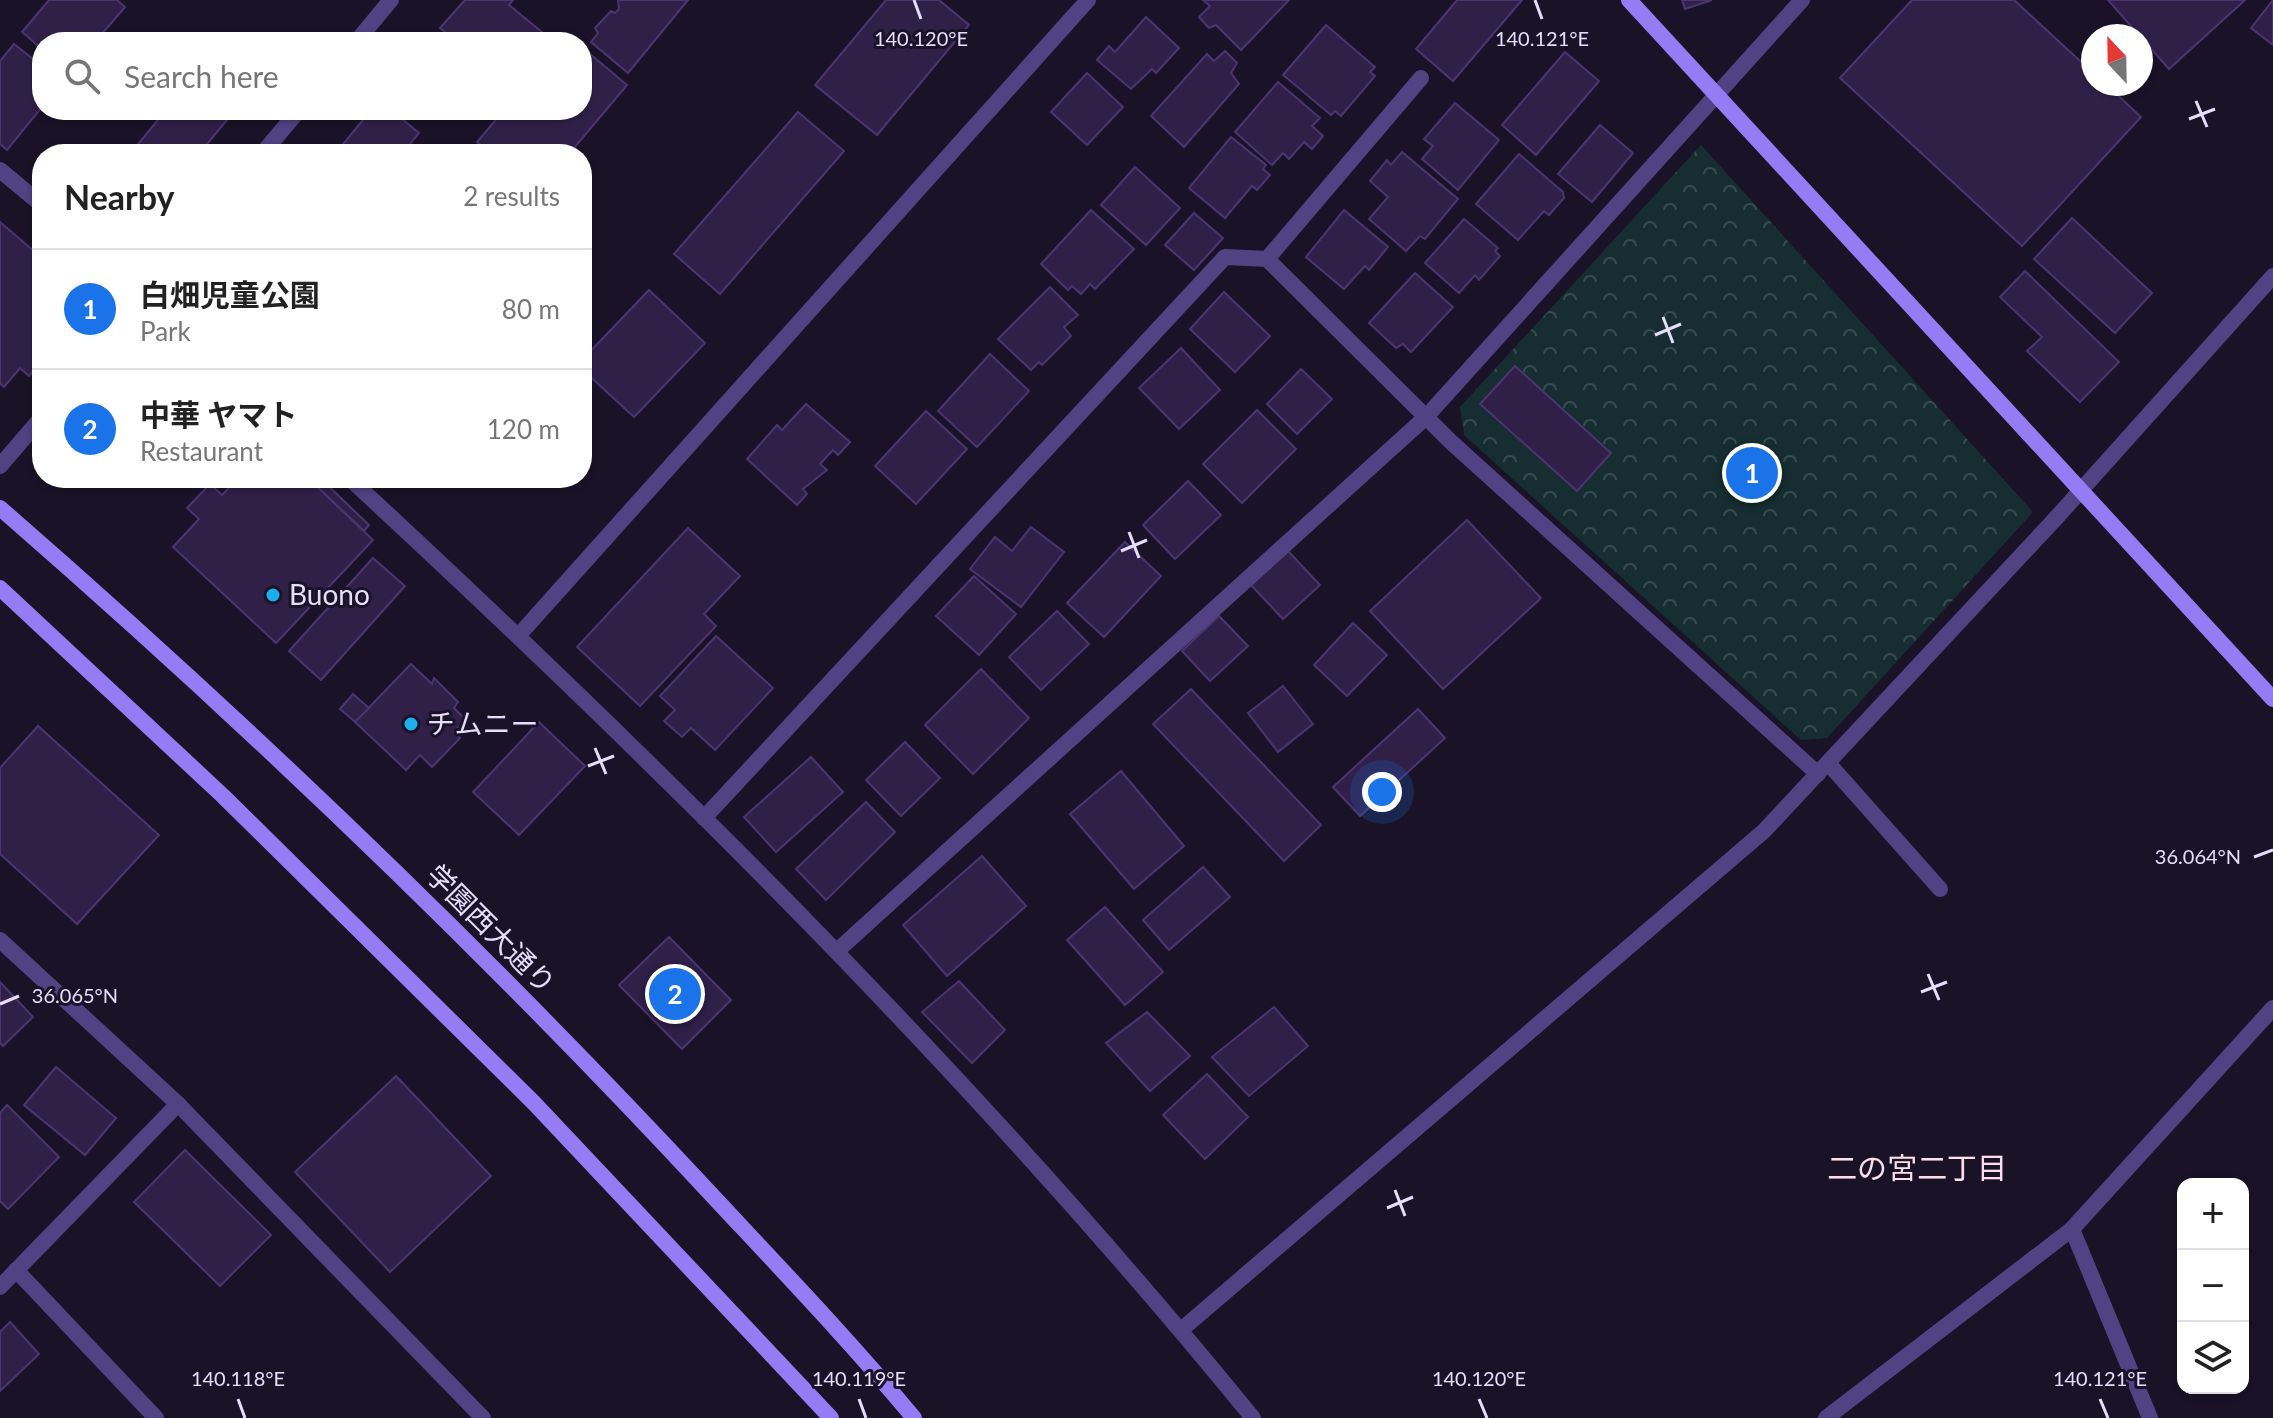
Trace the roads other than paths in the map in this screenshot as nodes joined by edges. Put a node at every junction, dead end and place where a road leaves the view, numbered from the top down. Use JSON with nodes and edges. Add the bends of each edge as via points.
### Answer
{"nodes":[{"id":1,"x":391,"y":0,"type":"edge"},
{"id":2,"x":1088,"y":0,"type":"edge"},
{"id":3,"x":1629,"y":0,"type":"edge"},
{"id":4,"x":1802,"y":0,"type":"edge"},
{"id":5,"x":364,"y":32,"type":"edge"},
{"id":6,"x":1421,"y":78,"type":"dead end"},
{"id":7,"x":1716,"y":95,"type":"junction"},
{"id":8,"x":291,"y":120,"type":"edge"},
{"id":9,"x":270,"y":144,"type":"edge"},
{"id":10,"x":0,"y":170,"type":"edge"},
{"id":11,"x":32,"y":197,"type":"edge"},
{"id":12,"x":1267,"y":259,"type":"junction"},
{"id":13,"x":2273,"y":276,"type":"edge"},
{"id":14,"x":1426,"y":417,"type":"junction"},
{"id":15,"x":32,"y":429,"type":"edge"},
{"id":16,"x":0,"y":466,"type":"edge"},
{"id":17,"x":360,"y":488,"type":"edge"},
{"id":18,"x":2081,"y":491,"type":"junction"},
{"id":19,"x":0,"y":508,"type":"edge"},
{"id":20,"x":0,"y":588,"type":"edge"},
{"id":21,"x":519,"y":635,"type":"junction"},
{"id":22,"x":2273,"y":699,"type":"edge"},
{"id":23,"x":1823,"y":769,"type":"junction"},
{"id":24,"x":704,"y":818,"type":"junction"},
{"id":25,"x":1940,"y":889,"type":"dead end"},
{"id":26,"x":0,"y":940,"type":"edge"},
{"id":27,"x":838,"y":950,"type":"junction"},
{"id":28,"x":2273,"y":1008,"type":"edge"},
{"id":29,"x":178,"y":1104,"type":"junction"},
{"id":30,"x":2072,"y":1229,"type":"junction"},
{"id":31,"x":16,"y":1270,"type":"junction"},
{"id":32,"x":0,"y":1287,"type":"edge"},
{"id":33,"x":1181,"y":1330,"type":"junction"},
{"id":34,"x":156,"y":1418,"type":"edge"},
{"id":35,"x":483,"y":1418,"type":"edge"},
{"id":36,"x":831,"y":1418,"type":"edge"},
{"id":37,"x":914,"y":1418,"type":"edge"},
{"id":38,"x":1253,"y":1418,"type":"edge"},
{"id":39,"x":1826,"y":1418,"type":"edge"},
{"id":40,"x":2150,"y":1418,"type":"edge"}],
"edges":[{"from":1,"to":5,"type":"street"},
{"from":2,"to":21,"type":"street"},
{"from":3,"to":7,"type":"main road"},
{"from":4,"to":7,"type":"street"},
{"from":6,"to":12,"type":"street"},
{"from":7,"to":14,"type":"street"},
{"from":7,"to":18,"type":"main road"},
{"from":8,"to":9,"type":"street"},
{"from":10,"to":11,"type":"street"},
{"from":12,"to":14,"type":"street"},
{"from":12,"to":24,"type":"street","via":[[1225,257]]},
{"from":13,"to":18,"type":"street"},
{"from":14,"to":23,"type":"street"},
{"from":14,"to":27,"type":"street"},
{"from":15,"to":16,"type":"street"},
{"from":17,"to":21,"type":"street"},
{"from":18,"to":22,"type":"main road"},
{"from":18,"to":23,"type":"street"},
{"from":19,"to":37,"type":"main road","name":"学園西大通り","via":[[297,775],[581,1055]]},
{"from":20,"to":36,"type":"main road","via":[[223,796],[534,1103]]},
{"from":21,"to":24,"type":"street"},
{"from":23,"to":25,"type":"street"},
{"from":23,"to":33,"type":"street","via":[[1764,831]]},
{"from":24,"to":27,"type":"street"},
{"from":26,"to":29,"type":"street"},
{"from":27,"to":33,"type":"street"},
{"from":28,"to":30,"type":"street"},
{"from":29,"to":31,"type":"street"},
{"from":29,"to":35,"type":"street"},
{"from":30,"to":39,"type":"street"},
{"from":30,"to":40,"type":"street"},
{"from":31,"to":32,"type":"street"},
{"from":31,"to":34,"type":"street"},
{"from":33,"to":38,"type":"street"}]}
